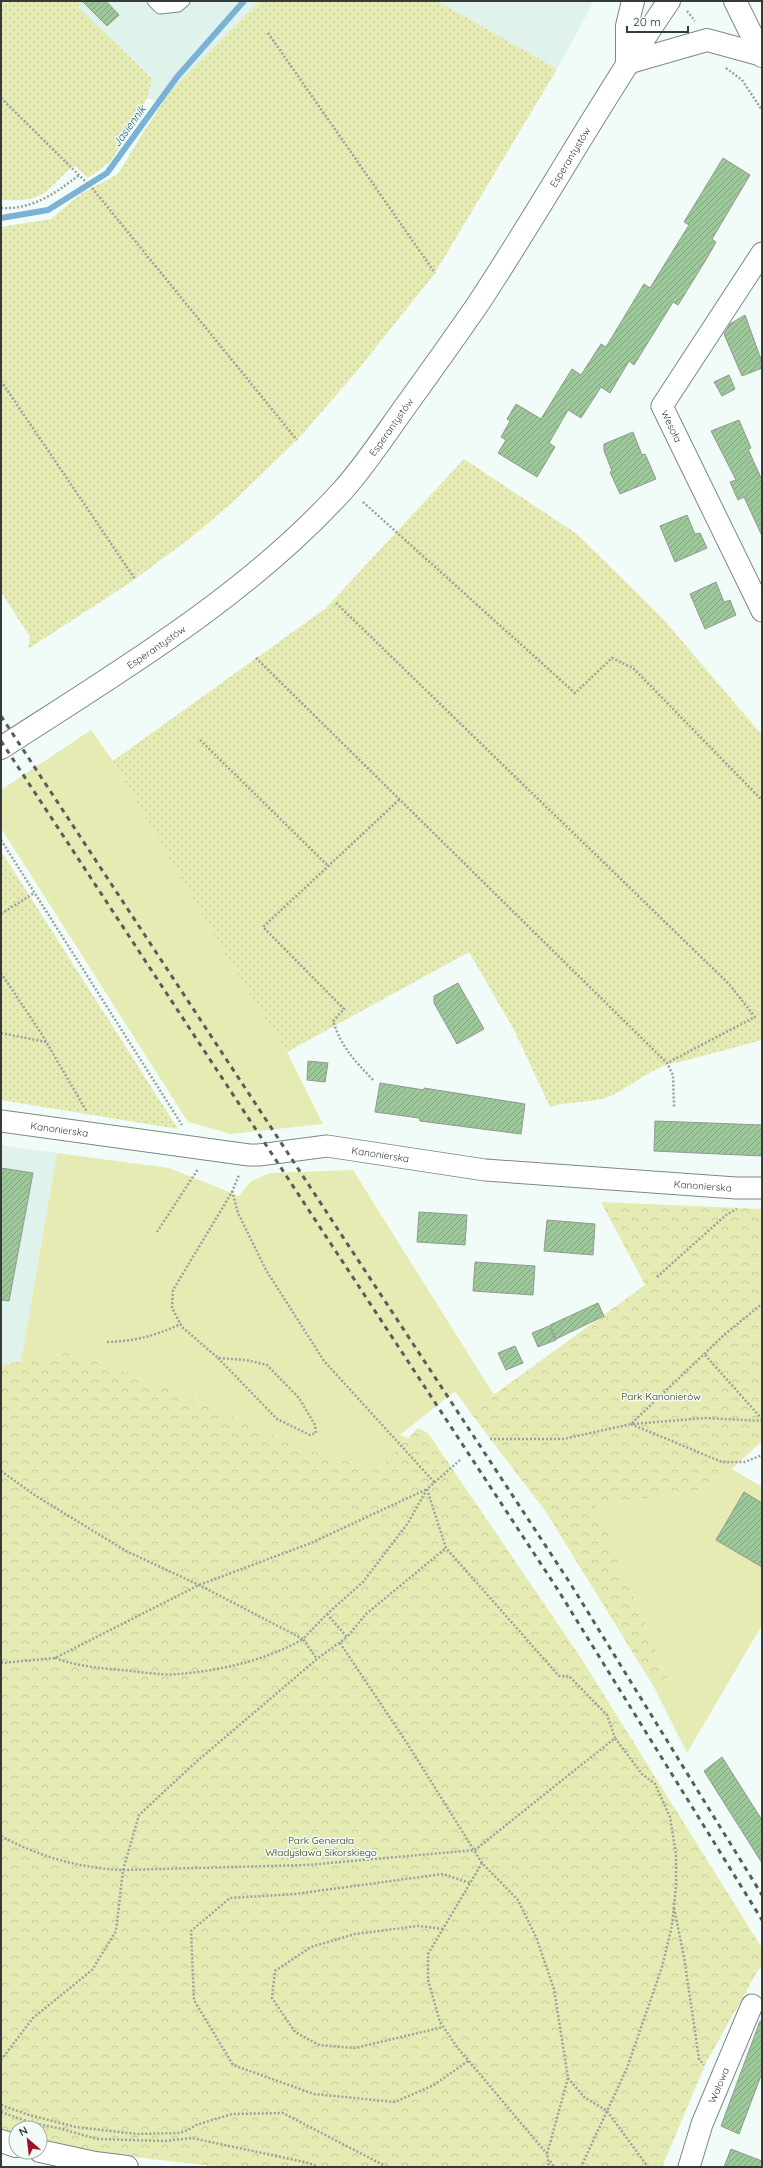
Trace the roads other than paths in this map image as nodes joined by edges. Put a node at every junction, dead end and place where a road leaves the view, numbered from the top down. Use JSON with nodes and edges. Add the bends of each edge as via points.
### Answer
{"nodes":[{"id":1,"x":153,"y":1,"type":"edge"},
{"id":2,"x":184,"y":1,"type":"edge"},
{"id":3,"x":633,"y":1,"type":"edge"},
{"id":4,"x":669,"y":1,"type":"edge"},
{"id":5,"x":735,"y":1,"type":"edge"},
{"id":6,"x":762,"y":56,"type":"edge"},
{"id":7,"x":627,"y":63,"type":"junction"},
{"id":8,"x":762,"y":253,"type":"edge"},
{"id":9,"x":762,"y":611,"type":"edge"},
{"id":10,"x":1,"y":748,"type":"edge"},
{"id":11,"x":1,"y":1121,"type":"edge"},
{"id":12,"x":762,"y":1188,"type":"edge"},
{"id":13,"x":752,"y":2005,"type":"dead end"},
{"id":14,"x":48,"y":2158,"type":"edge"},
{"id":15,"x":84,"y":2164,"type":"edge"},
{"id":16,"x":127,"y":2167,"type":"edge"},
{"id":17,"x":689,"y":2167,"type":"edge"}],
"edges":[{"from":1,"to":2,"type":"lane","via":[[160,8],[178,6]]},
{"from":3,"to":7,"type":"main road","via":[[627,26]]},
{"from":4,"to":7,"type":"main road","name":"Esperantystów"},
{"from":5,"to":6,"type":"main road"},
{"from":6,"to":7,"type":"main road","via":[[707,40]]},
{"from":7,"to":10,"type":"main road","name":"Esperantystów","via":[[478,304],[369,457],[343,489],[281,549],[210,608]]},
{"from":8,"to":9,"type":"street","name":"Wesoła","via":[[662,406]]},
{"from":11,"to":12,"type":"street","name":"Kanonierska","via":[[249,1155],[327,1146],[485,1170],[600,1180]]},
{"from":13,"to":17,"type":"street","name":"Wałowa","via":[[702,2124]]},
{"from":14,"to":15,"type":"main road"},
{"from":15,"to":16,"type":"main road"}]}
